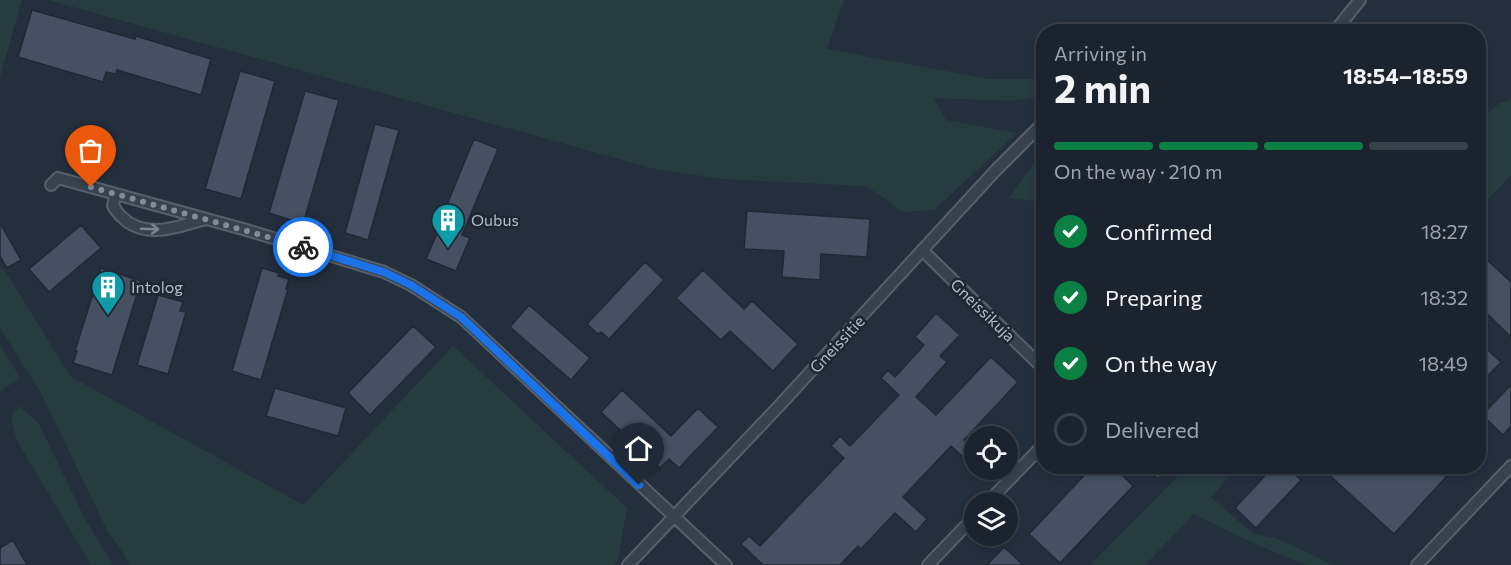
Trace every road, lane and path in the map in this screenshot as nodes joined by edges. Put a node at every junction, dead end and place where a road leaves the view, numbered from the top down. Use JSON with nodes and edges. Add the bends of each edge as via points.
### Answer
{"nodes":[{"id":1,"x":1360,"y":0,"type":"edge"},
{"id":2,"x":1340,"y":24,"type":"edge"},
{"id":3,"x":1036,"y":130,"type":"edge"},
{"id":4,"x":51,"y":185,"type":"dead end"},
{"id":5,"x":115,"y":195,"type":"junction"},
{"id":6,"x":206,"y":219,"type":"junction"},
{"id":7,"x":923,"y":250,"type":"junction"},
{"id":8,"x":1036,"y":361,"type":"edge"},
{"id":9,"x":1036,"y":452,"type":"edge"},
{"id":10,"x":1511,"y":466,"type":"edge"},
{"id":11,"x":998,"y":492,"type":"edge"},
{"id":12,"x":674,"y":517,"type":"junction"},
{"id":13,"x":964,"y":527,"type":"edge"},
{"id":14,"x":628,"y":565,"type":"edge"},
{"id":15,"x":726,"y":565,"type":"edge"},
{"id":16,"x":928,"y":565,"type":"edge"},
{"id":17,"x":1417,"y":565,"type":"edge"}],
"edges":[{"from":1,"to":2,"type":"street"},
{"from":3,"to":7,"type":"street","name":"Gneissitie"},
{"from":4,"to":5,"type":"street","via":[[58,178]]},
{"from":5,"to":6,"type":"street"},
{"from":5,"to":6,"type":"street","one_way":true,"via":[[113,206],[123,219],[147,231]]},
{"from":6,"to":12,"type":"street","via":[[329,254],[411,285],[461,317]]},
{"from":7,"to":8,"type":"street","name":"Gneissikuja"},
{"from":7,"to":12,"type":"street","name":"Gneissitie"},
{"from":9,"to":11,"type":"street"},
{"from":10,"to":17,"type":"street"},
{"from":12,"to":14,"type":"street","name":"Gneissitie"},
{"from":12,"to":15,"type":"street"},
{"from":13,"to":16,"type":"street"}]}
